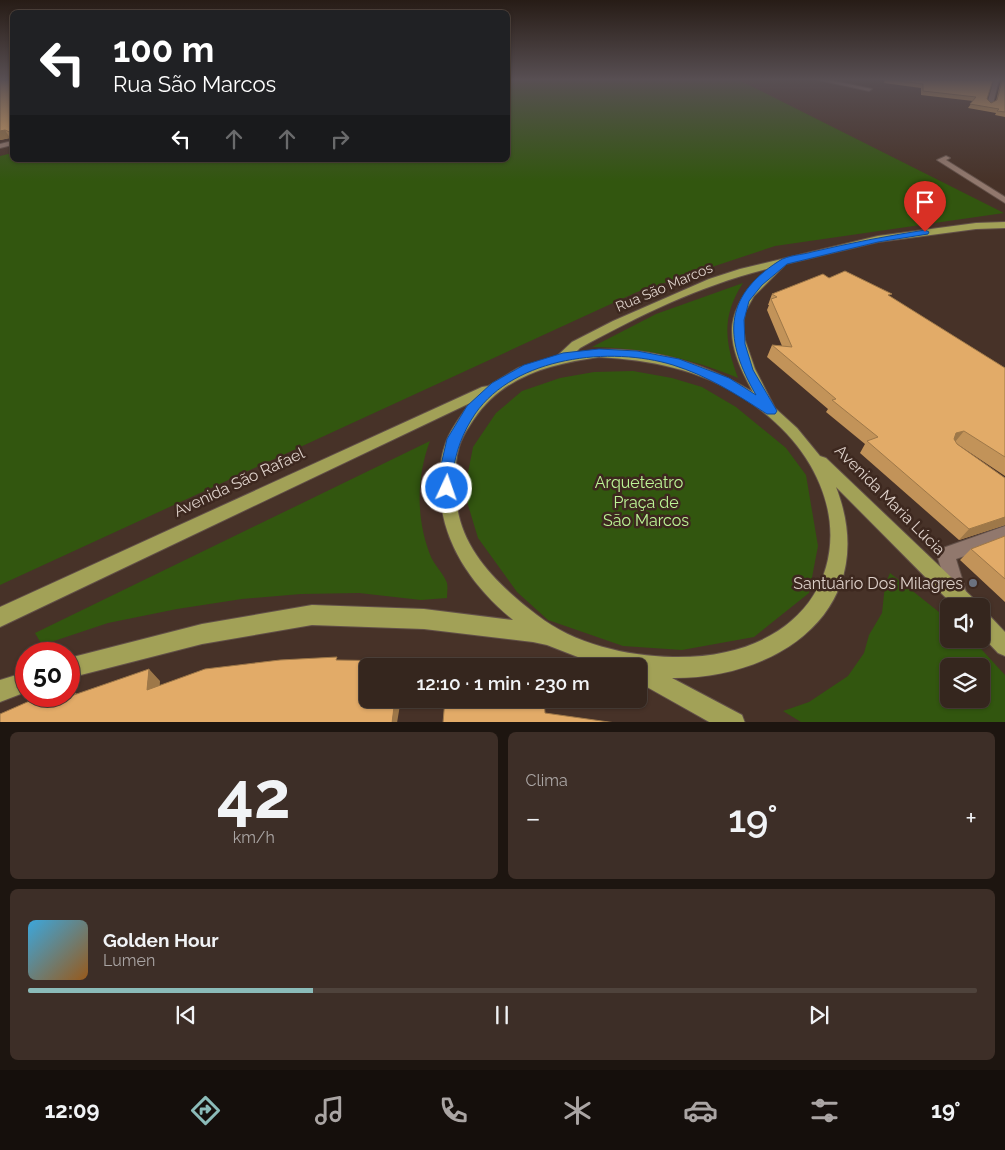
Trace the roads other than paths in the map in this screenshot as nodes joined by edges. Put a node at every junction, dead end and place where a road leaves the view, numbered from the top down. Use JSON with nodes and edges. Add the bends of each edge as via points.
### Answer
{"nodes":[{"id":1,"x":946,"y":158,"type":"dead end"},
{"id":2,"x":1005,"y":201,"type":"edge"},
{"id":3,"x":1005,"y":225,"type":"edge"},
{"id":4,"x":784,"y":262,"type":"junction"},
{"id":5,"x":563,"y":357,"type":"junction"},
{"id":6,"x":496,"y":386,"type":"junction"},
{"id":7,"x":771,"y":411,"type":"junction"},
{"id":8,"x":805,"y":446,"type":"junction"},
{"id":9,"x":1005,"y":534,"type":"edge"},
{"id":10,"x":959,"y":598,"type":"edge"},
{"id":11,"x":962,"y":598,"type":"edge"},
{"id":12,"x":0,"y":617,"type":"edge"},
{"id":13,"x":990,"y":630,"type":"edge"},
{"id":14,"x":552,"y":637,"type":"junction"},
{"id":15,"x":1005,"y":646,"type":"edge"},
{"id":16,"x":607,"y":658,"type":"edge"},
{"id":17,"x":80,"y":665,"type":"edge"},
{"id":18,"x":647,"y":668,"type":"edge"},
{"id":19,"x":647,"y":676,"type":"edge"},
{"id":20,"x":15,"y":686,"type":"edge"},
{"id":21,"x":0,"y":691,"type":"edge"},
{"id":22,"x":734,"y":722,"type":"edge"}],
"edges":[{"from":1,"to":2,"type":"street","via":[[942,162]]},
{"from":3,"to":4,"type":"main road","name":"Rua São Marcos","via":[[878,239]]},
{"from":4,"to":5,"type":"main road","name":"Rua São Marcos","via":[[721,278],[665,302],[593,335]]},
{"from":4,"to":7,"type":"main road","name":"Rua São Marcos","via":[[745,300],[738,320],[739,344],[748,370]]},
{"from":5,"to":6,"type":"main road","via":[[528,368]]},
{"from":5,"to":7,"type":"main road","via":[[599,353],[637,354],[675,362],[724,381]]},
{"from":6,"to":12,"type":"main road","name":"Avenida São Rafael"},
{"from":6,"to":14,"type":"main road","via":[[472,410],[454,439],[446,474],[450,516],[468,559],[497,594]]},
{"from":7,"to":8,"type":"main road"},
{"from":8,"to":10,"type":"main road","name":"Avenida Maria Lúcia"},
{"from":8,"to":18,"type":"main road","via":[[825,477],[837,511],[840,547],[832,583],[811,617],[778,645],[733,663],[681,669]]},
{"from":9,"to":11,"type":"street","via":[[946,554]]},
{"from":13,"to":15,"type":"main road"},
{"from":14,"to":16,"type":"main road"},
{"from":14,"to":17,"type":"main road","via":[[424,619],[312,615],[202,634]]},
{"from":19,"to":22,"type":"main road"},
{"from":20,"to":21,"type":"main road"}]}
